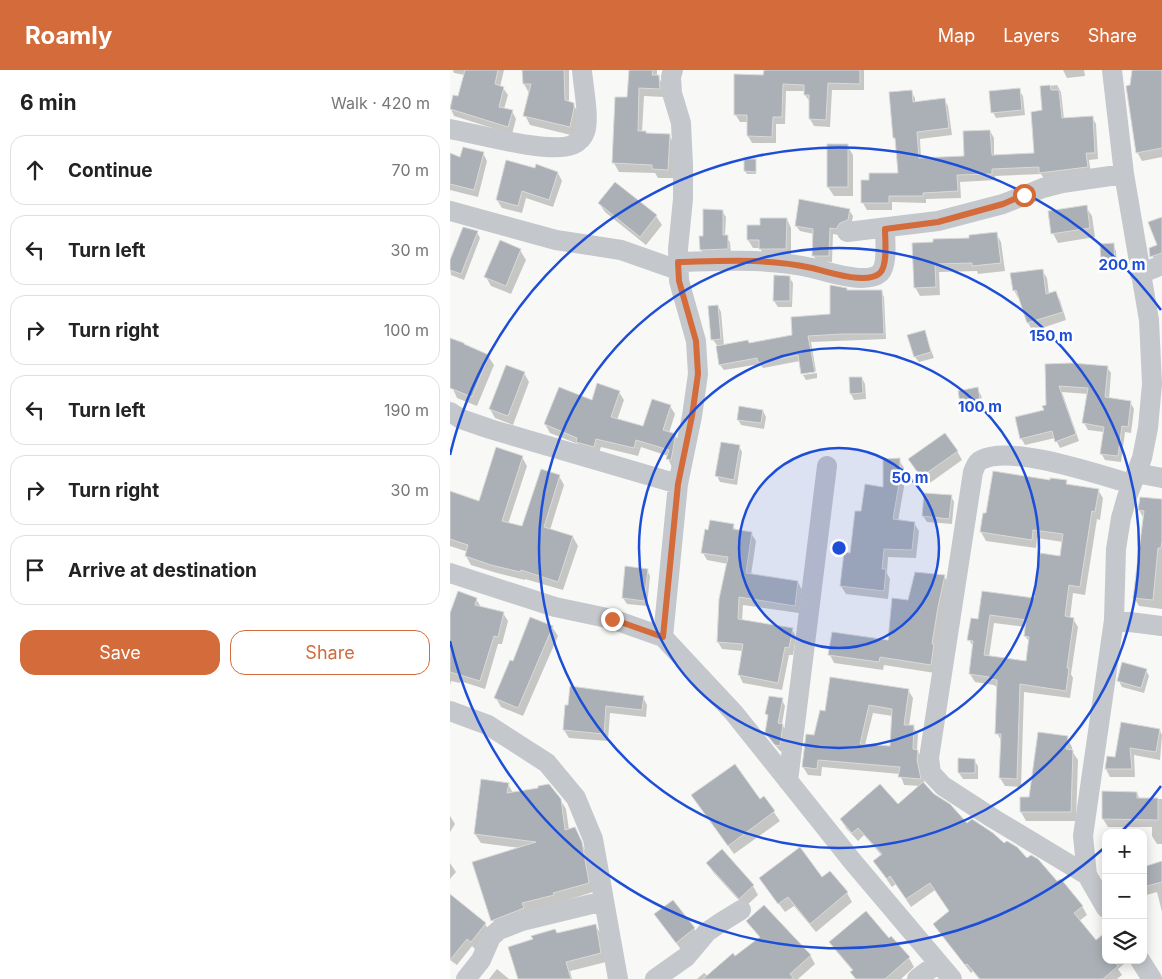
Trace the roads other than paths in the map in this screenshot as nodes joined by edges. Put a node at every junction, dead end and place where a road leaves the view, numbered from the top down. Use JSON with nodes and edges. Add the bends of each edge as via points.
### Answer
{"nodes":[{"id":1,"x":582,"y":70,"type":"edge"},
{"id":2,"x":673,"y":70,"type":"edge"},
{"id":3,"x":1112,"y":70,"type":"edge"},
{"id":4,"x":450,"y":129,"type":"edge"},
{"id":5,"x":1124,"y":174,"type":"junction"},
{"id":6,"x":450,"y":211,"type":"edge"},
{"id":7,"x":885,"y":229,"type":"junction"},
{"id":8,"x":847,"y":232,"type":"dead end"},
{"id":9,"x":1162,"y":265,"type":"edge"},
{"id":10,"x":678,"y":266,"type":"junction"},
{"id":11,"x":1140,"y":274,"type":"junction"},
{"id":12,"x":1156,"y":334,"type":"edge"},
{"id":13,"x":450,"y":412,"type":"edge"},
{"id":14,"x":827,"y":466,"type":"dead end"},
{"id":15,"x":1162,"y":478,"type":"edge"},
{"id":16,"x":1134,"y":479,"type":"junction"},
{"id":17,"x":678,"y":484,"type":"junction"},
{"id":18,"x":450,"y":573,"type":"edge"},
{"id":19,"x":1114,"y":620,"type":"junction"},
{"id":20,"x":1162,"y":626,"type":"edge"},
{"id":21,"x":663,"y":637,"type":"junction"},
{"id":22,"x":450,"y":711,"type":"edge"},
{"id":23,"x":788,"y":781,"type":"junction"},
{"id":24,"x":1087,"y":875,"type":"junction"},
{"id":25,"x":604,"y":901,"type":"junction"},
{"id":26,"x":1102,"y":901,"type":"edge"},
{"id":27,"x":741,"y":910,"type":"dead end"},
{"id":28,"x":938,"y":963,"type":"junction"},
{"id":29,"x":1143,"y":964,"type":"edge"},
{"id":30,"x":466,"y":979,"type":"edge"},
{"id":31,"x":618,"y":979,"type":"edge"},
{"id":32,"x":655,"y":979,"type":"edge"},
{"id":33,"x":917,"y":979,"type":"edge"},
{"id":34,"x":952,"y":979,"type":"edge"},
{"id":35,"x":1152,"y":979,"type":"edge"}],
"edges":[{"from":1,"to":4,"type":"street","via":[[588,116],[586,131],[581,140],[571,145],[529,145]]},
{"from":2,"to":10,"type":"street","via":[[672,93],[680,123],[683,165]]},
{"from":3,"to":5,"type":"street"},
{"from":5,"to":7,"type":"street","via":[[1062,183],[938,222]]},
{"from":5,"to":11,"type":"street"},
{"from":6,"to":10,"type":"street","via":[[533,234],[622,250]]},
{"from":7,"to":8,"type":"street"},
{"from":7,"to":10,"type":"street","via":[[884,266],[875,276],[838,275],[780,262],[748,260]]},
{"from":9,"to":11,"type":"street"},
{"from":10,"to":17,"type":"street","via":[[679,281],[696,341],[698,374]]},
{"from":11,"to":12,"type":"street","via":[[1149,320]]},
{"from":12,"to":16,"type":"street","via":[[1148,428]]},
{"from":13,"to":17,"type":"street","via":[[490,429]]},
{"from":14,"to":23,"type":"street"},
{"from":15,"to":16,"type":"street"},
{"from":16,"to":19,"type":"street","via":[[1121,518],[1116,549]]},
{"from":16,"to":24,"type":"street","via":[[1015,456],[994,456],[976,464],[929,758],[931,773],[943,786]]},
{"from":17,"to":21,"type":"street"},
{"from":18,"to":21,"type":"street","via":[[555,607],[612,619]]},
{"from":19,"to":20,"type":"street"},
{"from":19,"to":24,"type":"street","via":[[1083,836]]},
{"from":21,"to":23,"type":"street","via":[[734,712]]},
{"from":22,"to":25,"type":"street","via":[[488,725],[547,763],[576,798],[593,839]]},
{"from":23,"to":28,"type":"street"},
{"from":24,"to":26,"type":"street"},
{"from":25,"to":30,"type":"street","via":[[522,921],[499,930],[491,937],[482,960]]},
{"from":25,"to":31,"type":"street"},
{"from":27,"to":32,"type":"street","via":[[707,932],[686,957]]},
{"from":28,"to":33,"type":"street"},
{"from":28,"to":34,"type":"street"},
{"from":29,"to":35,"type":"street"}]}
